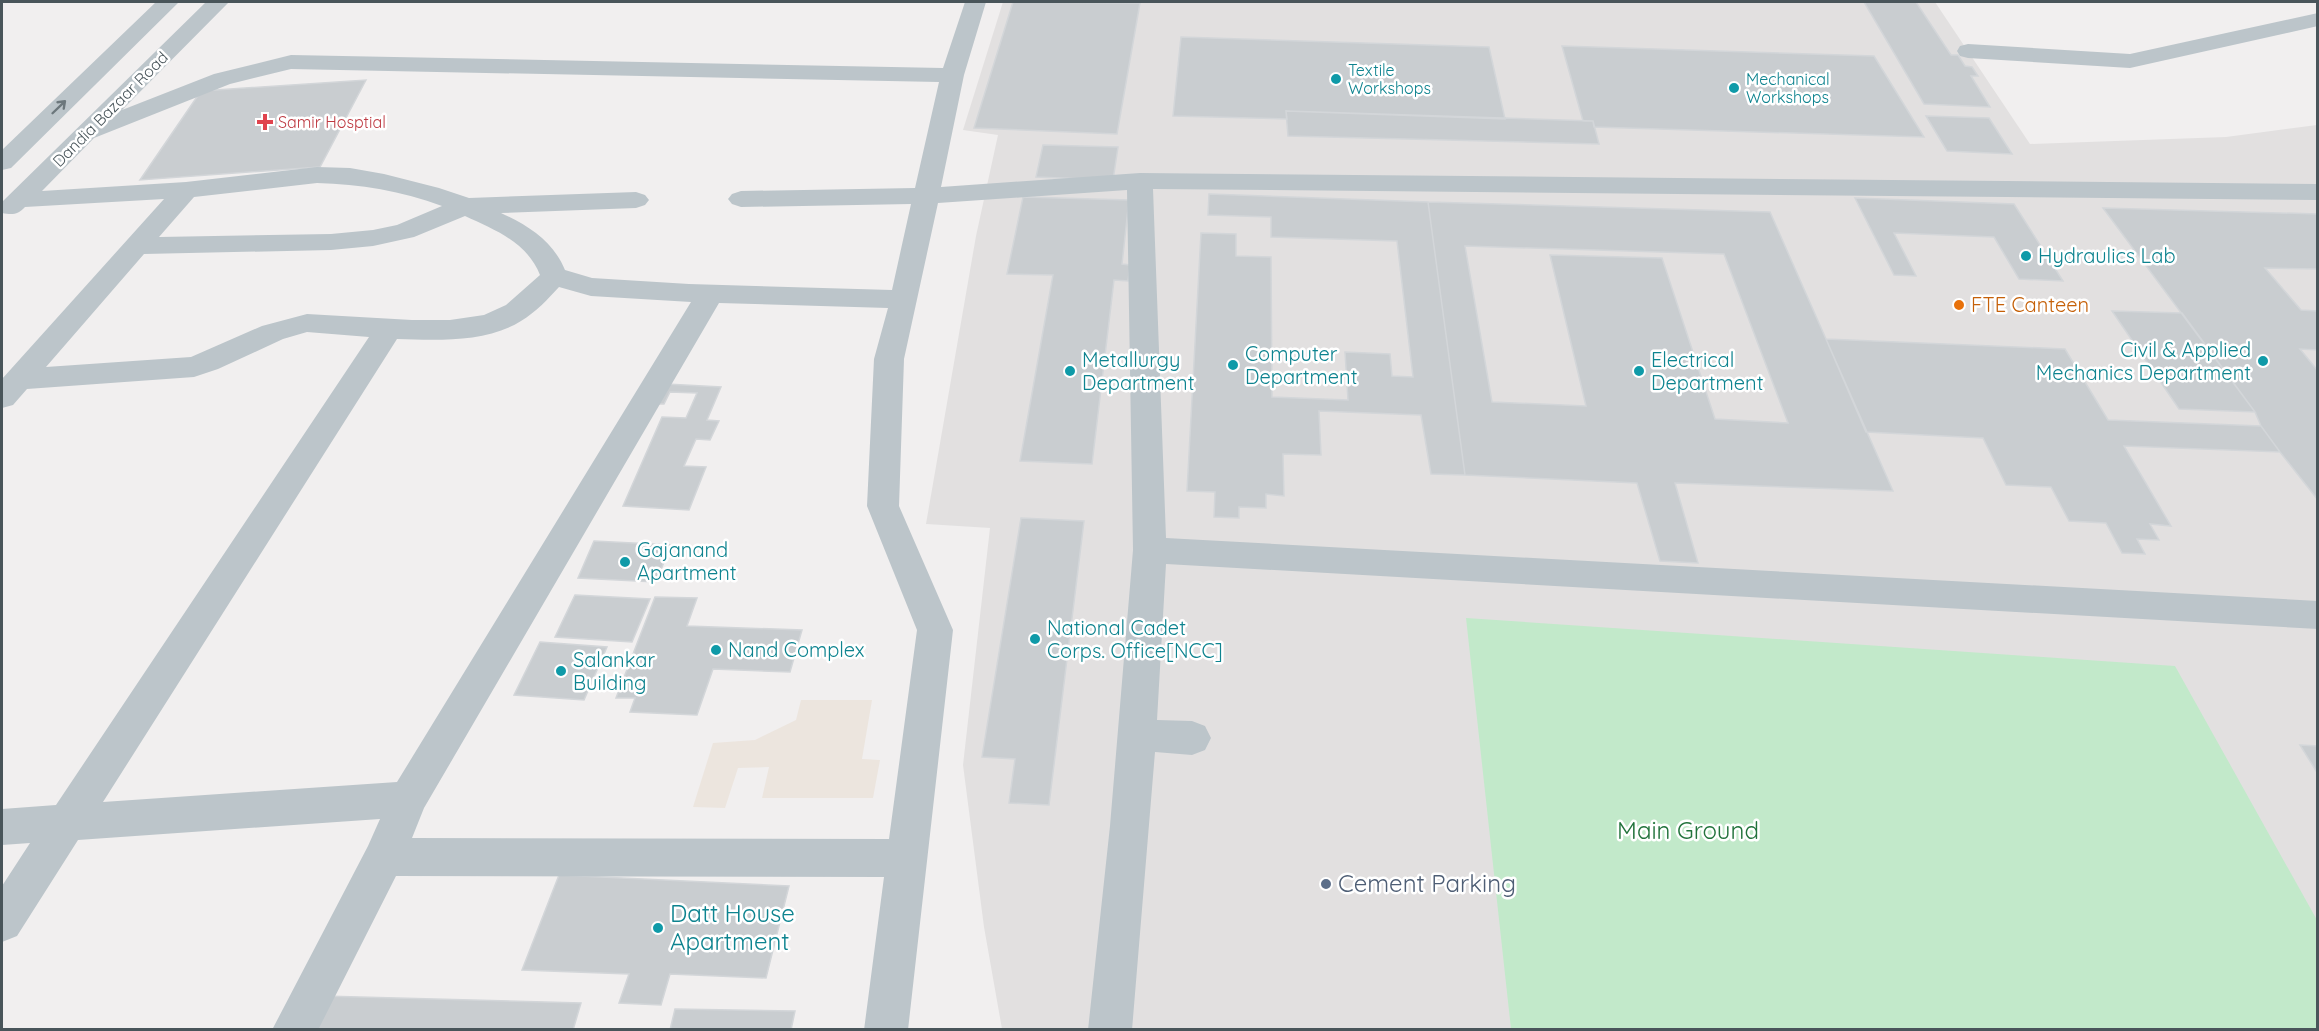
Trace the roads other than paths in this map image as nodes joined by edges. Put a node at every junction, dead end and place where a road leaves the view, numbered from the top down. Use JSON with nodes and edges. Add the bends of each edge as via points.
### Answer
{"nodes":[{"id":1,"x":168,"y":2,"type":"edge"},
{"id":2,"x":211,"y":2,"type":"edge"},
{"id":3,"x":976,"y":2,"type":"edge"},
{"id":4,"x":2288,"y":2,"type":"edge"},
{"id":5,"x":2318,"y":17,"type":"edge"},
{"id":6,"x":1968,"y":51,"type":"dead end"},
{"id":7,"x":952,"y":75,"type":"junction"},
{"id":8,"x":79,"y":140,"type":"junction"},
{"id":9,"x":12,"y":141,"type":"edge"},
{"id":10,"x":2,"y":162,"type":"edge"},
{"id":11,"x":1140,"y":182,"type":"junction"},
{"id":12,"x":186,"y":190,"type":"junction"},
{"id":13,"x":2318,"y":192,"type":"edge"},
{"id":14,"x":927,"y":196,"type":"junction"},
{"id":15,"x":741,"y":199,"type":"dead end"},
{"id":16,"x":636,"y":200,"type":"dead end"},
{"id":17,"x":466,"y":206,"type":"junction"},
{"id":18,"x":9,"y":208,"type":"edge"},
{"id":19,"x":136,"y":246,"type":"junction"},
{"id":20,"x":554,"y":276,"type":"junction"},
{"id":21,"x":710,"y":294,"type":"junction"},
{"id":22,"x":904,"y":299,"type":"junction"},
{"id":23,"x":389,"y":329,"type":"junction"},
{"id":24,"x":10,"y":388,"type":"edge"},
{"id":25,"x":1150,"y":550,"type":"junction"},
{"id":26,"x":2318,"y":615,"type":"edge"},
{"id":27,"x":1137,"y":735,"type":"junction"},
{"id":28,"x":1192,"y":738,"type":"dead end"},
{"id":29,"x":408,"y":799,"type":"junction"},
{"id":30,"x":67,"y":821,"type":"junction"},
{"id":31,"x":2,"y":827,"type":"edge"},
{"id":32,"x":384,"y":856,"type":"junction"},
{"id":33,"x":907,"y":858,"type":"junction"},
{"id":34,"x":2,"y":922,"type":"edge"},
{"id":35,"x":294,"y":1029,"type":"edge"},
{"id":36,"x":886,"y":1029,"type":"edge"},
{"id":37,"x":1110,"y":1029,"type":"edge"}],
"edges":[{"from":9,"to":1,"type":"street","name":"Dandia Bazaar Road","one_way":true},
{"from":2,"to":8,"type":"street","name":"Dandia Bazaar Road"},
{"from":3,"to":7,"type":"street"},
{"from":4,"to":5,"type":"street"},
{"from":5,"to":6,"type":"street","via":[[2130,61]]},
{"from":7,"to":8,"type":"street","via":[[291,62],[222,79]]},
{"from":7,"to":14,"type":"street"},
{"from":8,"to":9,"type":"street"},
{"from":8,"to":18,"type":"street","name":"Dandia Bazaar Road"},
{"from":9,"to":10,"type":"street","name":"Dandia Bazaar Road"},
{"from":11,"to":13,"type":"street"},
{"from":11,"to":14,"type":"street"},
{"from":11,"to":25,"type":"street"},
{"from":12,"to":17,"type":"street","via":[[317,175],[350,176],[410,187]]},
{"from":12,"to":18,"type":"street"},
{"from":12,"to":19,"type":"street"},
{"from":14,"to":15,"type":"street"},
{"from":14,"to":22,"type":"street"},
{"from":16,"to":17,"type":"street"},
{"from":17,"to":19,"type":"street","via":[[405,231],[373,238]]},
{"from":17,"to":20,"type":"street","via":[[527,240],[543,254]]},
{"from":19,"to":24,"type":"street"},
{"from":20,"to":21,"type":"street","via":[[591,287]]},
{"from":20,"to":23,"type":"street","via":[[524,306],[502,320],[466,328]]},
{"from":21,"to":22,"type":"street"},
{"from":21,"to":29,"type":"street"},
{"from":22,"to":33,"type":"street","via":[[889,359],[883,506],[935,630]]},
{"from":23,"to":24,"type":"street","via":[[303,323],[194,367]]},
{"from":23,"to":30,"type":"street"},
{"from":25,"to":26,"type":"street"},
{"from":25,"to":27,"type":"street"},
{"from":27,"to":28,"type":"street"},
{"from":27,"to":37,"type":"street"},
{"from":29,"to":30,"type":"street"},
{"from":29,"to":32,"type":"street"},
{"from":30,"to":31,"type":"street"},
{"from":30,"to":34,"type":"street"},
{"from":32,"to":33,"type":"street"},
{"from":32,"to":35,"type":"street"},
{"from":33,"to":36,"type":"street"}]}
